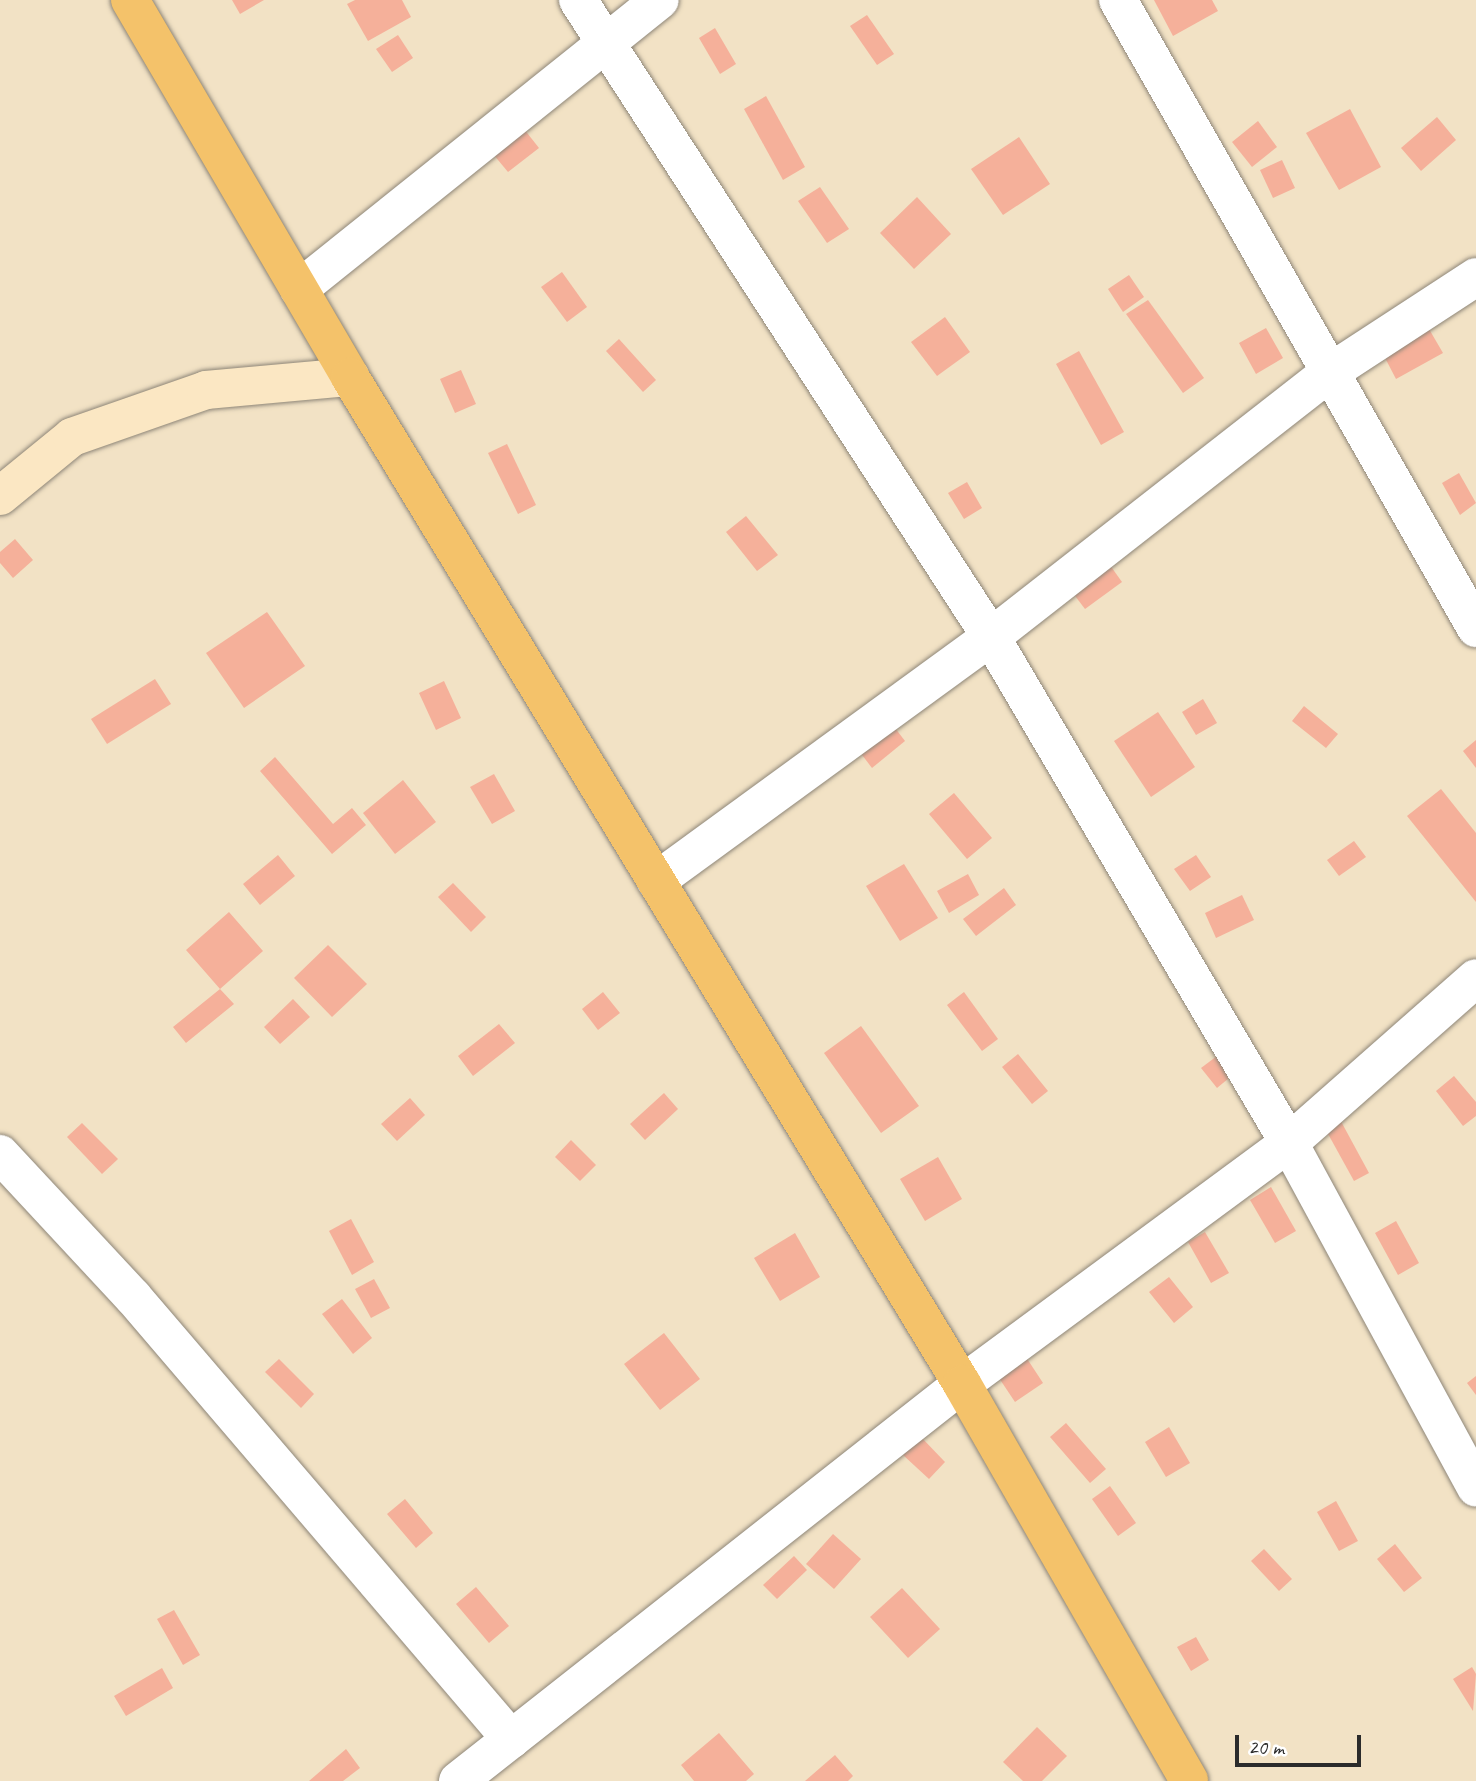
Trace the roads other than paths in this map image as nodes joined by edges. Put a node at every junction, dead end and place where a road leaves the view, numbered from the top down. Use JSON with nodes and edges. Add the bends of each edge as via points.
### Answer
{"nodes":[{"id":1,"x":130,"y":0,"type":"edge"},
{"id":2,"x":578,"y":0,"type":"edge"},
{"id":3,"x":660,"y":0,"type":"edge"},
{"id":4,"x":1118,"y":0,"type":"edge"},
{"id":5,"x":609,"y":42,"type":"junction"},
{"id":6,"x":1476,"y":277,"type":"edge"},
{"id":7,"x":299,"y":289,"type":"junction"},
{"id":8,"x":1332,"y":371,"type":"junction"},
{"id":9,"x":350,"y":377,"type":"junction"},
{"id":10,"x":0,"y":496,"type":"edge"},
{"id":11,"x":1476,"y":628,"type":"edge"},
{"id":12,"x":990,"y":637,"type":"junction"},
{"id":13,"x":656,"y":881,"type":"junction"},
{"id":14,"x":1476,"y":978,"type":"edge"},
{"id":15,"x":1289,"y":1143,"type":"junction"},
{"id":16,"x":0,"y":1154,"type":"edge"},
{"id":17,"x":962,"y":1384,"type":"junction"},
{"id":18,"x":1476,"y":1489,"type":"edge"},
{"id":19,"x":511,"y":1739,"type":"junction"},
{"id":20,"x":458,"y":1781,"type":"edge"},
{"id":21,"x":1189,"y":1781,"type":"edge"}],
"edges":[{"from":1,"to":7,"type":"main road"},
{"from":2,"to":5,"type":"street"},
{"from":3,"to":5,"type":"street"},
{"from":4,"to":8,"type":"street"},
{"from":5,"to":7,"type":"street"},
{"from":5,"to":12,"type":"street"},
{"from":6,"to":8,"type":"street"},
{"from":7,"to":9,"type":"main road"},
{"from":8,"to":11,"type":"street"},
{"from":8,"to":12,"type":"street"},
{"from":9,"to":10,"type":"main road","via":[[206,390],[72,437]]},
{"from":9,"to":13,"type":"main road"},
{"from":12,"to":13,"type":"street"},
{"from":12,"to":15,"type":"street"},
{"from":13,"to":17,"type":"main road"},
{"from":14,"to":15,"type":"street"},
{"from":15,"to":17,"type":"street"},
{"from":15,"to":18,"type":"street"},
{"from":16,"to":19,"type":"street","via":[[134,1297]]},
{"from":17,"to":19,"type":"street"},
{"from":17,"to":21,"type":"main road"},
{"from":19,"to":20,"type":"street"}]}
